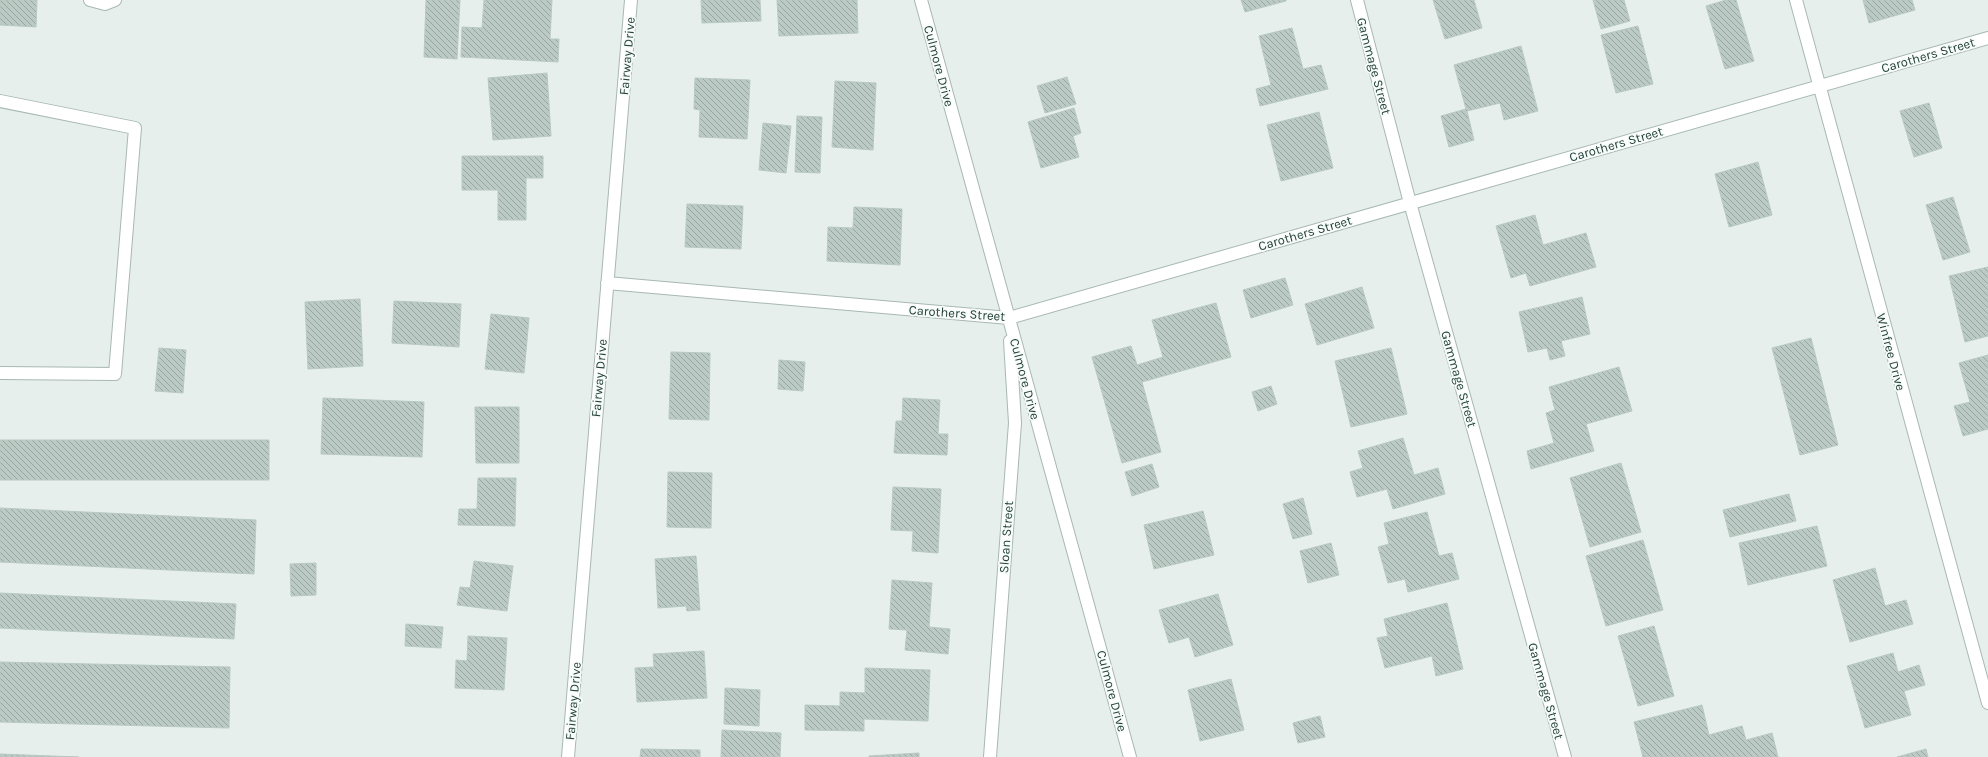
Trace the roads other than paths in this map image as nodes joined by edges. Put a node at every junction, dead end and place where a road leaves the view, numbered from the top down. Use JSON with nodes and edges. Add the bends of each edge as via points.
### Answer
{"nodes":[{"id":1,"x":90,"y":0,"type":"edge"},
{"id":2,"x":115,"y":0,"type":"edge"},
{"id":3,"x":631,"y":0,"type":"edge"},
{"id":4,"x":921,"y":0,"type":"edge"},
{"id":5,"x":1356,"y":0,"type":"edge"},
{"id":6,"x":1796,"y":0,"type":"edge"},
{"id":7,"x":1988,"y":38,"type":"edge"},
{"id":8,"x":1818,"y":86,"type":"junction"},
{"id":9,"x":0,"y":101,"type":"edge"},
{"id":10,"x":1410,"y":203,"type":"junction"},
{"id":11,"x":607,"y":283,"type":"junction"},
{"id":12,"x":1009,"y":318,"type":"junction"},
{"id":13,"x":0,"y":373,"type":"edge"},
{"id":14,"x":1988,"y":703,"type":"edge"},
{"id":15,"x":568,"y":757,"type":"edge"},
{"id":16,"x":990,"y":757,"type":"edge"},
{"id":17,"x":1130,"y":757,"type":"edge"},
{"id":18,"x":1565,"y":757,"type":"edge"}],
"edges":[{"from":1,"to":2,"type":"street","via":[[105,4]]},
{"from":3,"to":11,"type":"street","name":"Fairway Drive"},
{"from":4,"to":12,"type":"street","name":"Culmore Drive"},
{"from":5,"to":10,"type":"street","name":"Gammage Street"},
{"from":6,"to":8,"type":"street","name":"Winfree Drive"},
{"from":7,"to":8,"type":"street","name":"Carothers Street"},
{"from":8,"to":10,"type":"street","name":"Carothers Street"},
{"from":8,"to":14,"type":"street","name":"Winfree Drive"},
{"from":9,"to":13,"type":"street","via":[[135,128],[115,374]]},
{"from":10,"to":12,"type":"street","name":"Carothers Street"},
{"from":10,"to":18,"type":"street","name":"Gammage Street"},
{"from":11,"to":12,"type":"street","name":"Carothers Street"},
{"from":11,"to":15,"type":"street","name":"Fairway Drive"},
{"from":12,"to":16,"type":"street","name":"Sloan Street","via":[[1015,422]]},
{"from":12,"to":17,"type":"street","name":"Culmore Drive"}]}
